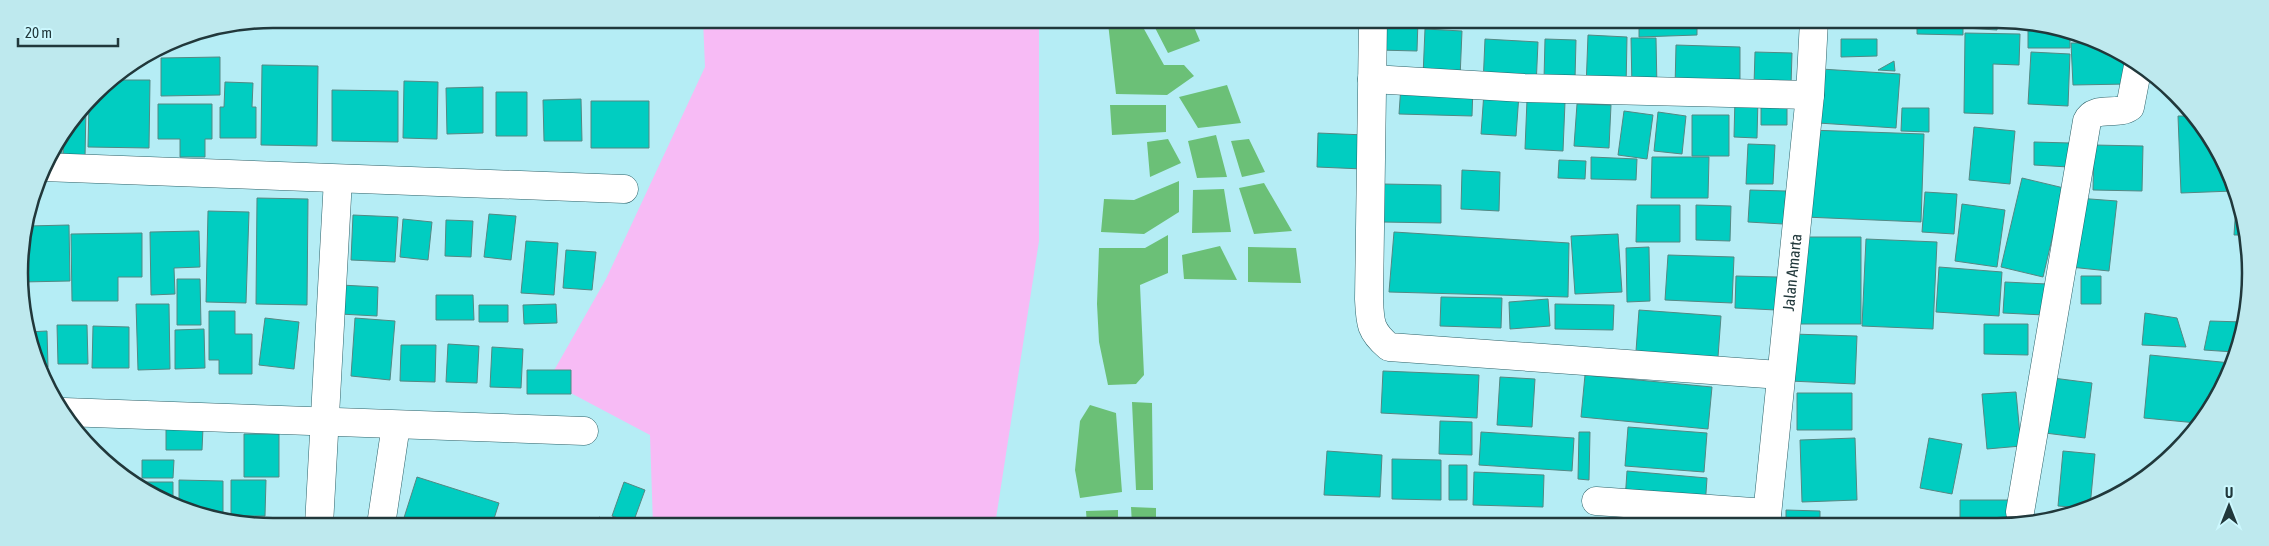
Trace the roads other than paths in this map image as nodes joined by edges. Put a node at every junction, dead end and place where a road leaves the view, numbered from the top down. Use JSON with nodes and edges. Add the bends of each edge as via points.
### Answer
{"nodes":[{"id":1,"x":1373,"y":27,"type":"edge"},
{"id":2,"x":1814,"y":27,"type":"edge"},
{"id":3,"x":2137,"y":72,"type":"edge"},
{"id":4,"x":1372,"y":79,"type":"junction"},
{"id":5,"x":1810,"y":95,"type":"junction"},
{"id":6,"x":51,"y":167,"type":"edge"},
{"id":7,"x":338,"y":179,"type":"junction"},
{"id":8,"x":624,"y":189,"type":"dead end"},
{"id":9,"x":1781,"y":375,"type":"junction"},
{"id":10,"x":71,"y":412,"type":"edge"},
{"id":11,"x":324,"y":421,"type":"junction"},
{"id":12,"x":396,"y":425,"type":"junction"},
{"id":13,"x":584,"y":431,"type":"dead end"},
{"id":14,"x":1596,"y":501,"type":"dead end"},
{"id":15,"x":2020,"y":512,"type":"dead end"},
{"id":16,"x":319,"y":519,"type":"edge"},
{"id":17,"x":382,"y":519,"type":"edge"},
{"id":18,"x":1766,"y":519,"type":"edge"}],
"edges":[{"from":1,"to":4,"type":"street"},
{"from":2,"to":5,"type":"street","name":"Jalan Amarta"},
{"from":3,"to":15,"type":"street","via":[[2130,107],[2124,111],[2095,113],[2087,121]]},
{"from":4,"to":5,"type":"street","via":[[1524,88]]},
{"from":4,"to":9,"type":"street","via":[[1368,299],[1371,325],[1376,336],[1390,348]]},
{"from":5,"to":9,"type":"street","name":"Jalan Amarta"},
{"from":6,"to":7,"type":"street"},
{"from":7,"to":8,"type":"street"},
{"from":7,"to":11,"type":"street"},
{"from":9,"to":18,"type":"street","name":"Jalan Amarta"},
{"from":10,"to":11,"type":"street"},
{"from":11,"to":12,"type":"street"},
{"from":11,"to":16,"type":"street"},
{"from":12,"to":13,"type":"street"},
{"from":12,"to":17,"type":"street"},
{"from":14,"to":18,"type":"street"}]}
